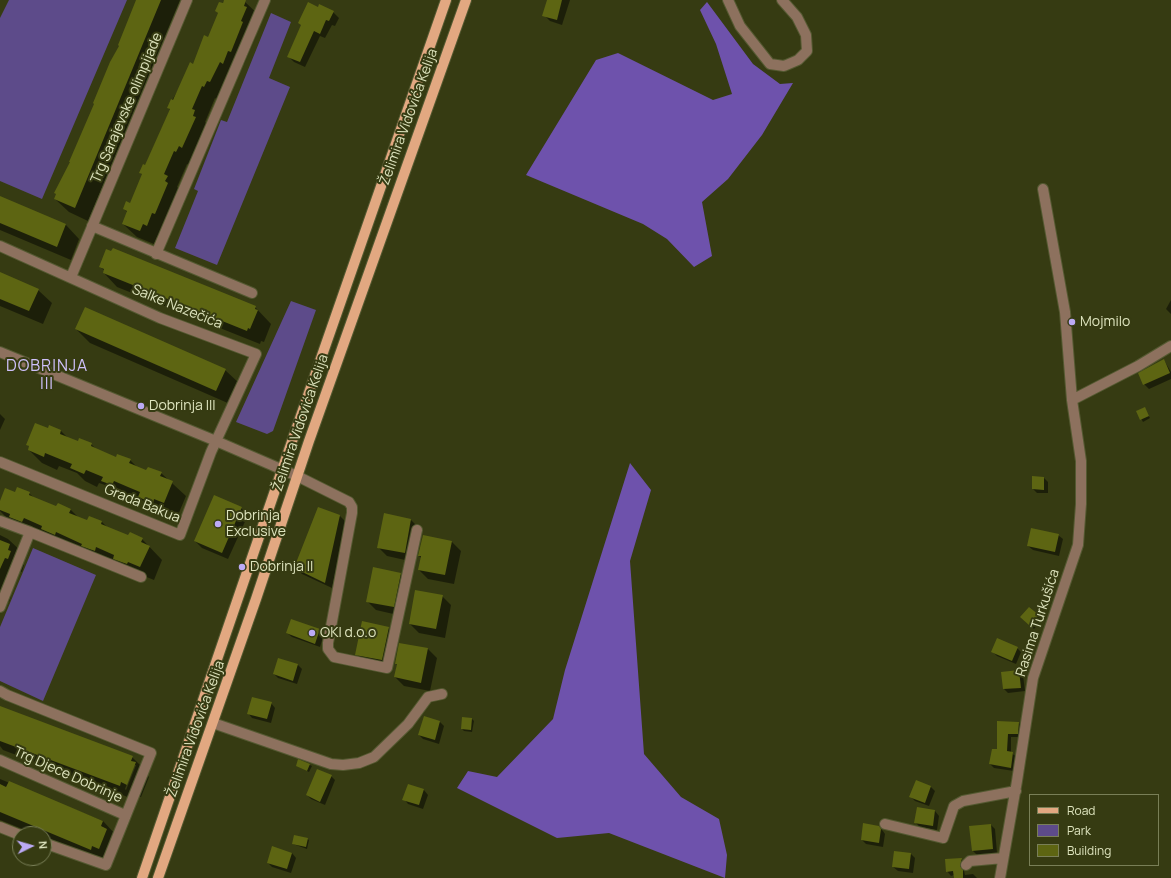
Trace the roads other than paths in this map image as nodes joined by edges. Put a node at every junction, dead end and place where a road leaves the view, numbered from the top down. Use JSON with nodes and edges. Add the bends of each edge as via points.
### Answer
{"nodes":[{"id":1,"x":187,"y":0,"type":"edge"},
{"id":2,"x":265,"y":0,"type":"edge"},
{"id":3,"x":446,"y":0,"type":"edge"},
{"id":4,"x":466,"y":0,"type":"edge"},
{"id":5,"x":728,"y":0,"type":"edge"},
{"id":6,"x":782,"y":0,"type":"edge"},
{"id":7,"x":1043,"y":189,"type":"dead end"},
{"id":8,"x":92,"y":226,"type":"junction"},
{"id":9,"x":0,"y":246,"type":"edge"},
{"id":10,"x":156,"y":254,"type":"junction"},
{"id":11,"x":71,"y":277,"type":"junction"},
{"id":12,"x":252,"y":293,"type":"dead end"},
{"id":13,"x":1171,"y":346,"type":"edge"},
{"id":14,"x":0,"y":352,"type":"edge"},
{"id":15,"x":1072,"y":400,"type":"junction"},
{"id":16,"x":216,"y":441,"type":"junction"},
{"id":17,"x":0,"y":462,"type":"edge"},
{"id":18,"x":282,"y":470,"type":"junction"},
{"id":19,"x":297,"y":476,"type":"junction"},
{"id":20,"x":0,"y":521,"type":"edge"},
{"id":21,"x":417,"y":530,"type":"dead end"},
{"id":22,"x":30,"y":532,"type":"junction"},
{"id":23,"x":141,"y":577,"type":"dead end"},
{"id":24,"x":0,"y":607,"type":"edge"},
{"id":25,"x":0,"y":691,"type":"edge"},
{"id":26,"x":442,"y":694,"type":"dead end"},
{"id":27,"x":212,"y":723,"type":"junction"},
{"id":28,"x":0,"y":760,"type":"edge"},
{"id":29,"x":1016,"y":791,"type":"junction"},
{"id":30,"x":125,"y":815,"type":"junction"},
{"id":31,"x":885,"y":824,"type":"dead end"},
{"id":32,"x":0,"y":827,"type":"edge"},
{"id":33,"x":12,"y":832,"type":"edge"},
{"id":34,"x":52,"y":846,"type":"edge"},
{"id":35,"x":1003,"y":858,"type":"junction"},
{"id":36,"x":966,"y":865,"type":"dead end"},
{"id":37,"x":142,"y":878,"type":"edge"},
{"id":38,"x":158,"y":878,"type":"edge"},
{"id":39,"x":1000,"y":878,"type":"edge"}],
"edges":[{"from":1,"to":8,"type":"street","name":"Trg Sarajevske olimpijade"},
{"from":2,"to":10,"type":"street"},
{"from":3,"to":18,"type":"main road","name":"Želimira Vidovića Kelija"},
{"from":4,"to":19,"type":"main road","name":"Želimira Vidovića Kelija"},
{"from":5,"to":6,"type":"street","via":[[740,26],[770,64],[784,66],[798,60],[807,51],[806,35],[797,17]]},
{"from":7,"to":15,"type":"street","name":"Rasima Turkušića","via":[[1065,312]]},
{"from":8,"to":10,"type":"street"},
{"from":8,"to":11,"type":"street","name":"Trg Sarajevske olimpijade"},
{"from":9,"to":11,"type":"street","name":"Salke Nazečića"},
{"from":10,"to":12,"type":"street"},
{"from":11,"to":16,"type":"street","name":"Salke Nazečića","via":[[160,318],[256,354]]},
{"from":13,"to":15,"type":"street"},
{"from":14,"to":16,"type":"street"},
{"from":15,"to":29,"type":"street","name":"Rasima Turkušića","via":[[1081,461],[1078,545],[1033,678]]},
{"from":16,"to":17,"type":"street","name":"Grada Bakua","via":[[180,535]]},
{"from":16,"to":18,"type":"street"},
{"from":18,"to":19,"type":"street"},
{"from":18,"to":37,"type":"main road","name":"Želimira Vidovića Kelija"},
{"from":19,"to":21,"type":"street","via":[[344,499],[352,507],[328,649],[334,657],[387,668]]},
{"from":19,"to":27,"type":"main road","name":"Želimira Vidovića Kelija"},
{"from":20,"to":22,"type":"street"},
{"from":22,"to":23,"type":"street"},
{"from":22,"to":24,"type":"street"},
{"from":25,"to":30,"type":"street","via":[[151,753]]},
{"from":26,"to":27,"type":"street","via":[[428,697],[408,724],[374,757],[360,763],[331,764]]},
{"from":27,"to":38,"type":"main road","name":"Želimira Vidovića Kelija"},
{"from":28,"to":30,"type":"street","name":"Trg Djece Dobrinje"},
{"from":29,"to":31,"type":"street","via":[[962,801],[954,806],[944,838]]},
{"from":29,"to":35,"type":"street","name":"Rasima Turkušića"},
{"from":30,"to":34,"type":"street","via":[[106,865]]},
{"from":32,"to":33,"type":"street"},
{"from":35,"to":36,"type":"street","via":[[970,861]]},
{"from":35,"to":39,"type":"street","name":"Rasima Turkušića"}]}
